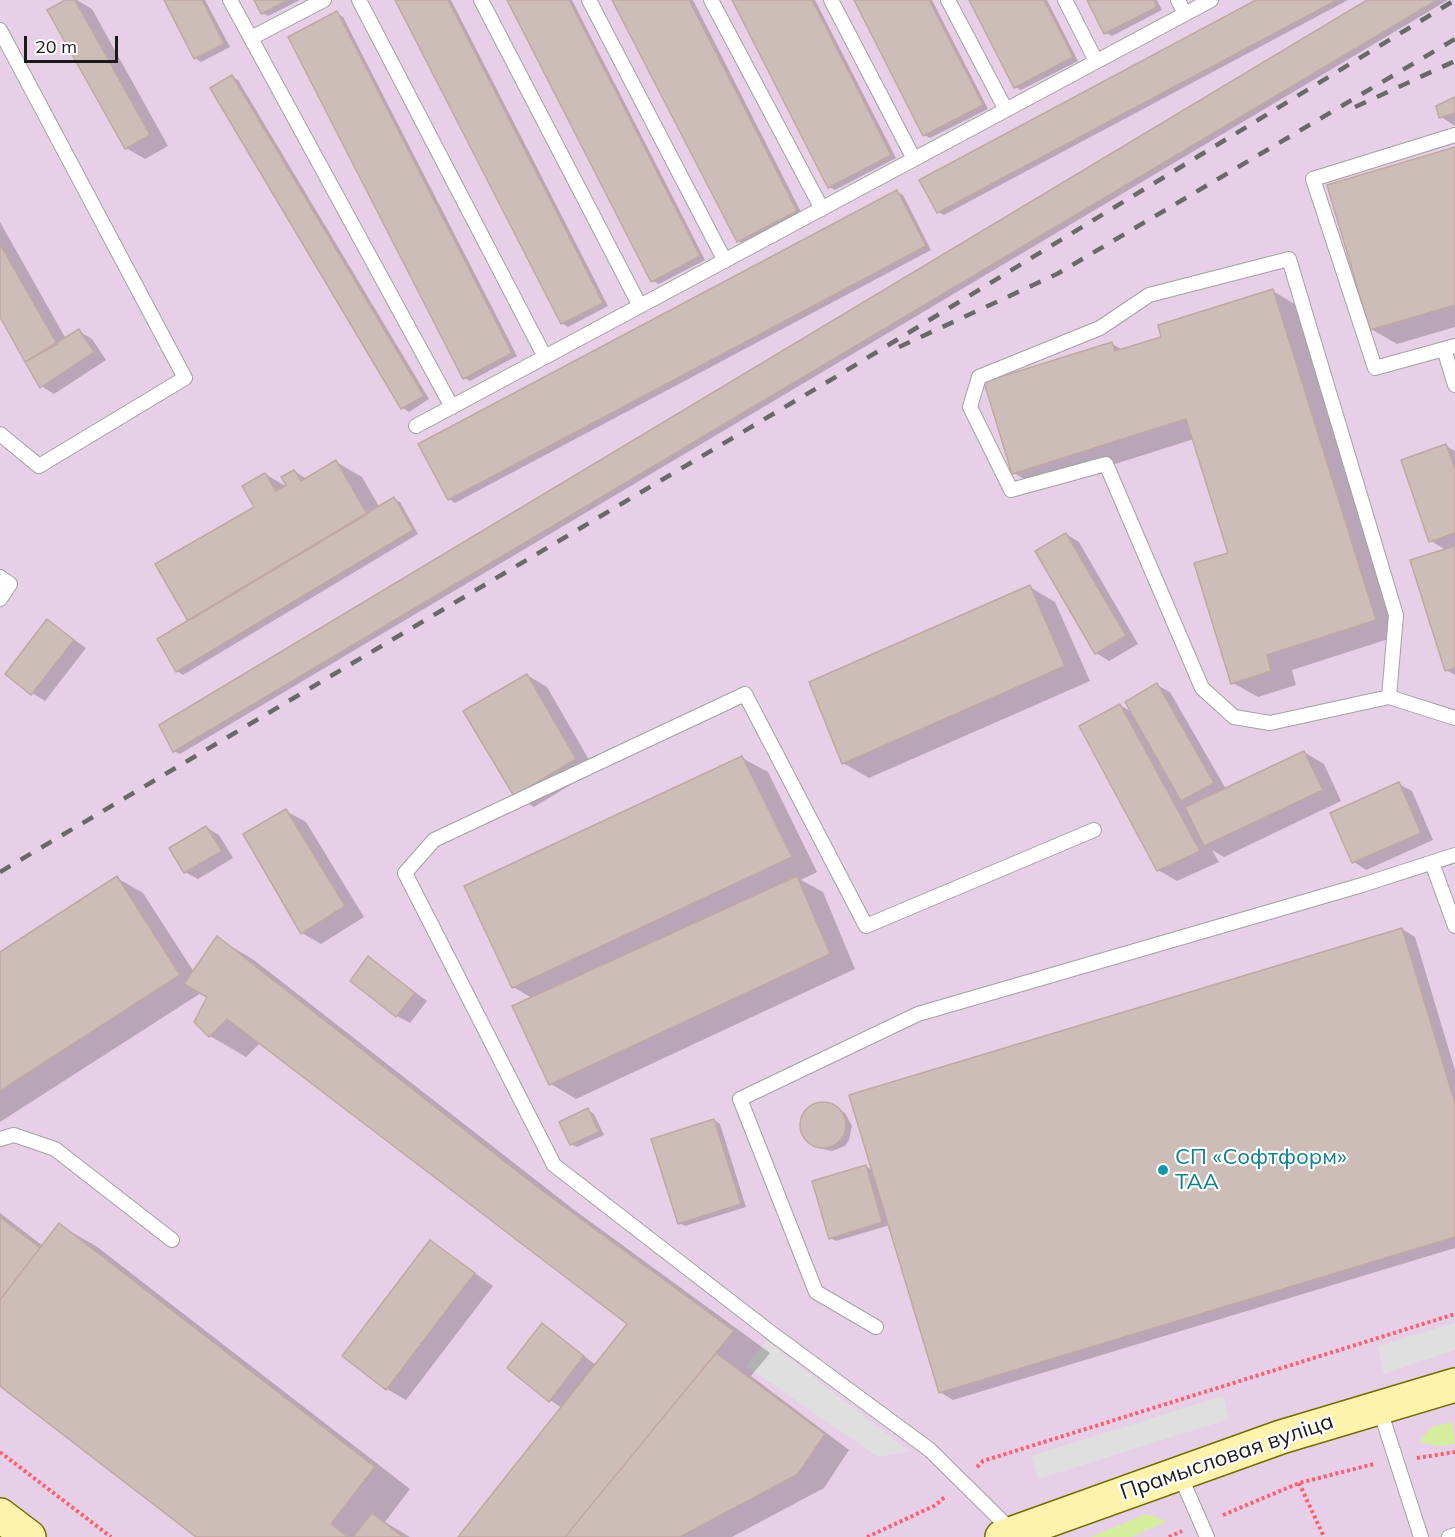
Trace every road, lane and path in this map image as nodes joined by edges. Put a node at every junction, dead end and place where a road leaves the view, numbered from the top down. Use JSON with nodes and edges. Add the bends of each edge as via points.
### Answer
{"nodes":[{"id":1,"x":230,"y":0,"type":"edge"},
{"id":2,"x":324,"y":0,"type":"edge"},
{"id":3,"x":359,"y":0,"type":"edge"},
{"id":4,"x":481,"y":0,"type":"edge"},
{"id":5,"x":589,"y":0,"type":"edge"},
{"id":6,"x":711,"y":0,"type":"edge"},
{"id":7,"x":831,"y":0,"type":"edge"},
{"id":8,"x":948,"y":0,"type":"edge"},
{"id":9,"x":1065,"y":0,"type":"edge"},
{"id":10,"x":1178,"y":0,"type":"edge"},
{"id":11,"x":1211,"y":0,"type":"edge"},
{"id":12,"x":1185,"y":14,"type":"junction"},
{"id":13,"x":0,"y":30,"type":"edge"},
{"id":14,"x":251,"y":38,"type":"junction"},
{"id":15,"x":1096,"y":61,"type":"junction"},
{"id":16,"x":1006,"y":110,"type":"junction"},
{"id":17,"x":1455,"y":135,"type":"edge"},
{"id":18,"x":914,"y":159,"type":"junction"},
{"id":19,"x":822,"y":208,"type":"junction"},
{"id":20,"x":724,"y":261,"type":"junction"},
{"id":21,"x":640,"y":306,"type":"junction"},
{"id":22,"x":1449,"y":348,"type":"edge"},
{"id":23,"x":545,"y":357,"type":"junction"},
{"id":24,"x":1455,"y":385,"type":"edge"},
{"id":25,"x":452,"y":407,"type":"junction"},
{"id":26,"x":416,"y":426,"type":"dead end"},
{"id":27,"x":0,"y":434,"type":"edge"},
{"id":28,"x":0,"y":577,"type":"edge"},
{"id":29,"x":0,"y":599,"type":"edge"},
{"id":30,"x":1389,"y":697,"type":"junction"},
{"id":31,"x":1455,"y":718,"type":"edge"},
{"id":32,"x":1094,"y":830,"type":"dead end"},
{"id":33,"x":1455,"y":855,"type":"edge"},
{"id":34,"x":1432,"y":863,"type":"junction"},
{"id":35,"x":1455,"y":926,"type":"edge"},
{"id":36,"x":0,"y":1139,"type":"edge"},
{"id":37,"x":172,"y":1240,"type":"dead end"},
{"id":38,"x":1455,"y":1314,"type":"edge"},
{"id":39,"x":876,"y":1327,"type":"dead end"},
{"id":40,"x":1455,"y":1385,"type":"edge"},
{"id":41,"x":1379,"y":1407,"type":"junction"},
{"id":42,"x":0,"y":1452,"type":"edge"},
{"id":43,"x":1455,"y":1452,"type":"edge"},
{"id":44,"x":1396,"y":1460,"type":"junction"},
{"id":45,"x":1179,"y":1473,"type":"junction"},
{"id":46,"x":963,"y":1483,"type":"junction"},
{"id":47,"x":1299,"y":1483,"type":"junction"},
{"id":48,"x":0,"y":1515,"type":"edge"},
{"id":49,"x":1201,"y":1524,"type":"junction"},
{"id":50,"x":1007,"y":1535,"type":"edge"},
{"id":51,"x":1455,"y":1535,"type":"edge"},
{"id":52,"x":29,"y":1537,"type":"edge"},
{"id":53,"x":111,"y":1537,"type":"edge"},
{"id":54,"x":867,"y":1537,"type":"edge"},
{"id":55,"x":1169,"y":1537,"type":"edge"},
{"id":56,"x":1207,"y":1537,"type":"edge"},
{"id":57,"x":1324,"y":1537,"type":"edge"},
{"id":58,"x":1421,"y":1537,"type":"edge"},
{"id":59,"x":1449,"y":1537,"type":"edge"}],
"edges":[{"from":1,"to":14,"type":"lane"},
{"from":2,"to":14,"type":"lane"},
{"from":3,"to":23,"type":"lane"},
{"from":4,"to":21,"type":"lane"},
{"from":5,"to":20,"type":"lane"},
{"from":6,"to":19,"type":"lane"},
{"from":7,"to":18,"type":"lane"},
{"from":8,"to":16,"type":"lane"},
{"from":9,"to":15,"type":"lane"},
{"from":10,"to":12,"type":"lane"},
{"from":11,"to":12,"type":"lane"},
{"from":12,"to":15,"type":"lane"},
{"from":13,"to":27,"type":"lane","via":[[184,378],[39,466]]},
{"from":14,"to":25,"type":"lane"},
{"from":15,"to":16,"type":"lane"},
{"from":16,"to":18,"type":"lane"},
{"from":17,"to":22,"type":"lane","via":[[1313,180],[1375,368]]},
{"from":18,"to":19,"type":"lane"},
{"from":19,"to":20,"type":"lane"},
{"from":20,"to":21,"type":"lane"},
{"from":21,"to":23,"type":"lane"},
{"from":22,"to":24,"type":"lane"},
{"from":23,"to":25,"type":"lane"},
{"from":25,"to":26,"type":"lane"},
{"from":28,"to":29,"type":"lane","via":[[10,585]]},
{"from":30,"to":30,"type":"lane","via":[[1396,615],[1289,259],[1149,295],[1100,328],[979,377],[970,407],[1011,490],[1106,464],[1202,688],[1234,717],[1270,723]]},
{"from":30,"to":31,"type":"lane"},
{"from":32,"to":46,"type":"lane","via":[[866,926],[745,694],[434,840],[405,873],[554,1165],[930,1450]]},
{"from":33,"to":34,"type":"lane"},
{"from":34,"to":35,"type":"lane"},
{"from":34,"to":39,"type":"lane","via":[[918,1014],[740,1099],[816,1292]]},
{"from":36,"to":37,"type":"lane","via":[[14,1135],[56,1149]]},
{"from":38,"to":46,"type":"path","via":[[983,1461]]},
{"from":40,"to":41,"type":"main road","name":"Прамысловая вуліца"},
{"from":41,"to":44,"type":"lane"},
{"from":41,"to":45,"type":"main road","name":"Прамысловая вуліца"},
{"from":42,"to":53,"type":"path"},
{"from":43,"to":44,"type":"path"},
{"from":44,"to":47,"type":"path"},
{"from":44,"to":58,"type":"lane"},
{"from":45,"to":49,"type":"lane"},
{"from":45,"to":50,"type":"main road","name":"Прамысловая вуліца"},
{"from":46,"to":50,"type":"lane"},
{"from":46,"to":54,"type":"path","via":[[934,1506]]},
{"from":47,"to":49,"type":"path"},
{"from":47,"to":57,"type":"path"},
{"from":48,"to":52,"type":"main road"},
{"from":49,"to":55,"type":"path"},
{"from":49,"to":56,"type":"lane"},
{"from":51,"to":59,"type":"lane"}]}
